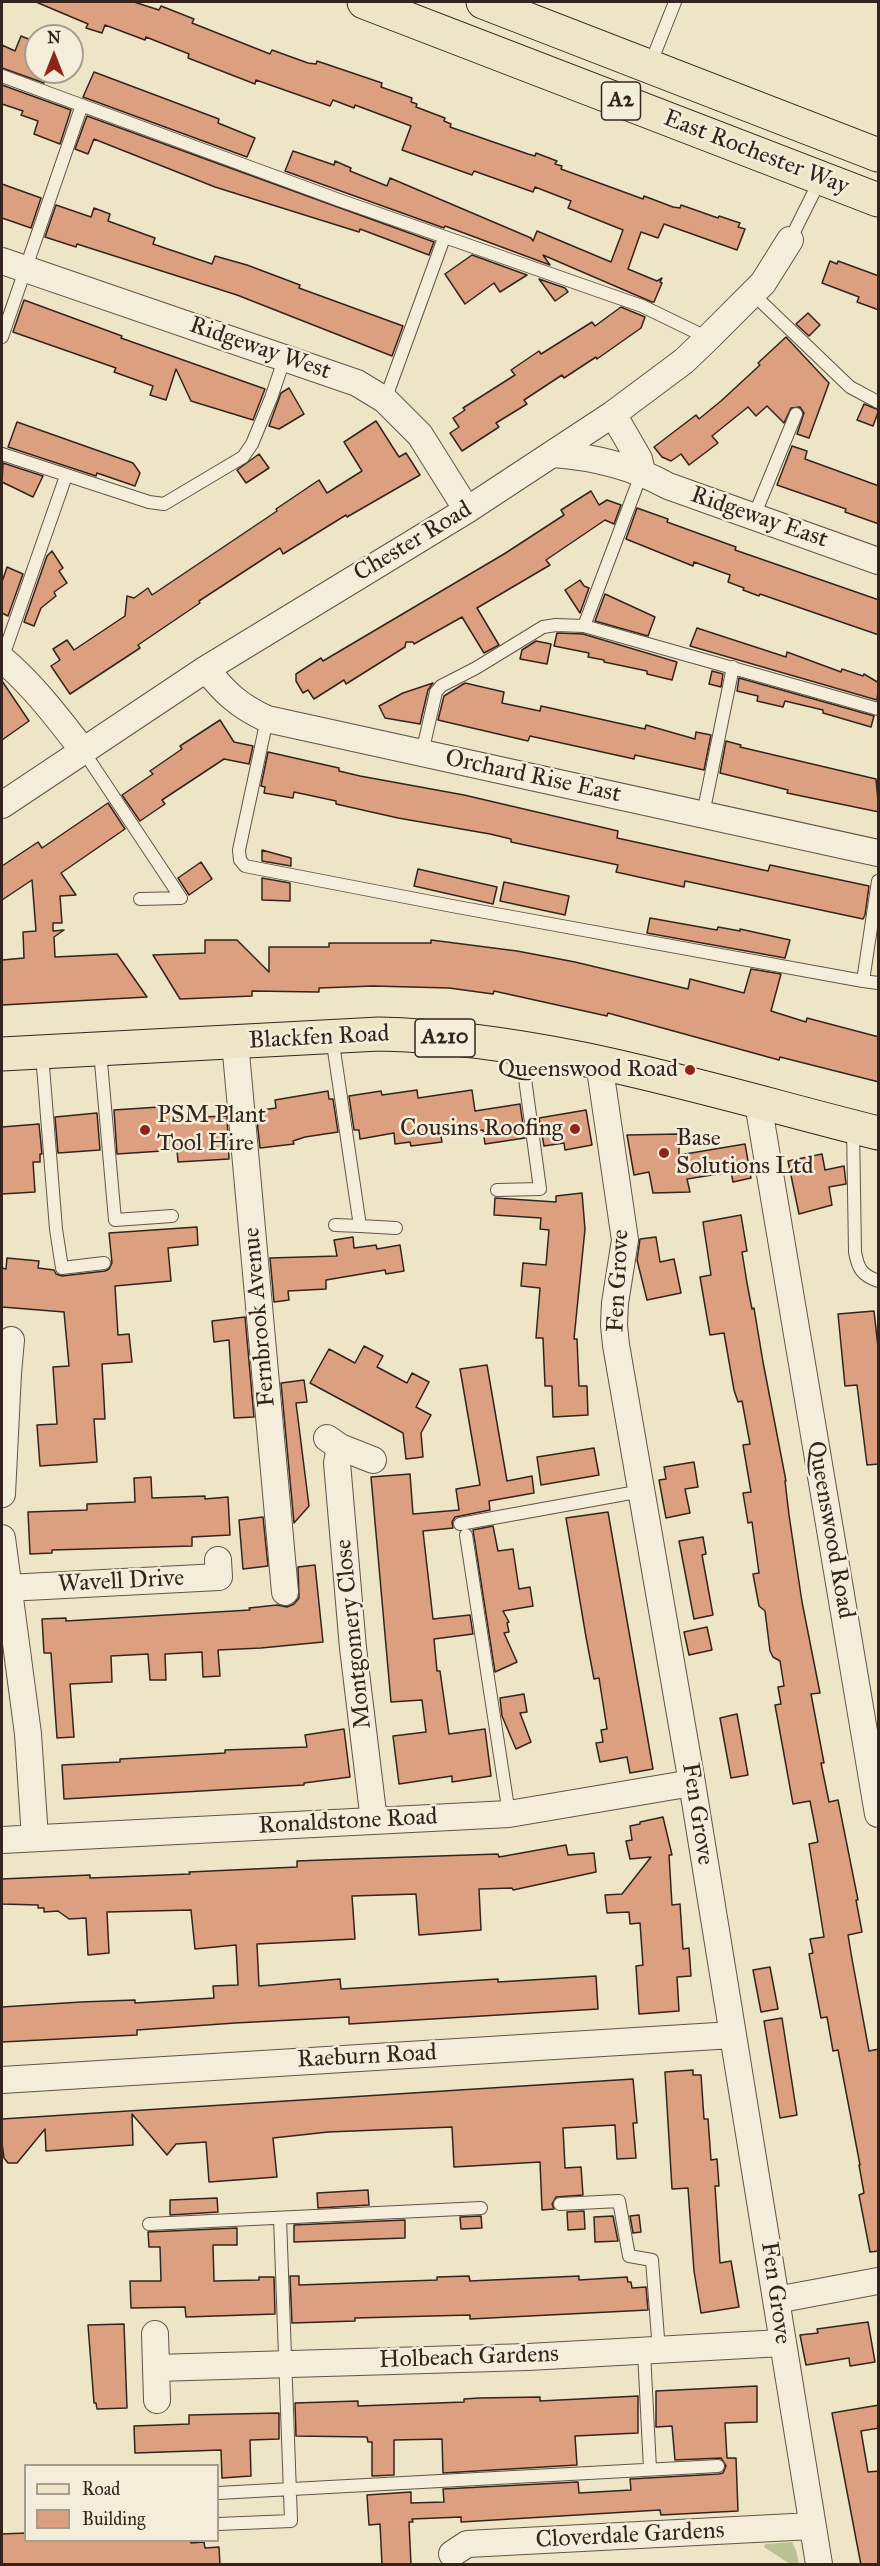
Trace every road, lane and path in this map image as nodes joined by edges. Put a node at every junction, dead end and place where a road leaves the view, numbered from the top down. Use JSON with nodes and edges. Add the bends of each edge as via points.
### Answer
{"nodes":[{"id":1,"x":364,"y":2,"type":"edge"},
{"id":2,"x":483,"y":2,"type":"edge"},
{"id":3,"x":675,"y":2,"type":"edge"},
{"id":4,"x":649,"y":67,"type":"junction"},
{"id":5,"x":2,"y":76,"type":"edge"},
{"id":6,"x":82,"y":105,"type":"junction"},
{"id":7,"x":879,"y":155,"type":"edge"},
{"id":8,"x":821,"y":177,"type":"junction"},
{"id":9,"x":879,"y":200,"type":"edge"},
{"id":10,"x":444,"y":237,"type":"junction"},
{"id":11,"x":790,"y":240,"type":"joint"},
{"id":12,"x":13,"y":265,"type":"edge"},
{"id":13,"x":753,"y":294,"type":"junction"},
{"id":14,"x":2,"y":338,"type":"edge"},
{"id":15,"x":708,"y":338,"type":"junction"},
{"id":16,"x":285,"y":357,"type":"junction"},
{"id":17,"x":385,"y":400,"type":"junction"},
{"id":18,"x":879,"y":402,"type":"edge"},
{"id":19,"x":613,"y":414,"type":"junction"},
{"id":20,"x":796,"y":414,"type":"dead end"},
{"id":21,"x":2,"y":454,"type":"edge"},
{"id":22,"x":553,"y":454,"type":"junction"},
{"id":23,"x":642,"y":472,"type":"junction"},
{"id":24,"x":66,"y":476,"type":"junction"},
{"id":25,"x":467,"y":510,"type":"junction"},
{"id":26,"x":754,"y":516,"type":"junction"},
{"id":27,"x":879,"y":561,"type":"edge"},
{"id":28,"x":584,"y":626,"type":"junction"},
{"id":29,"x":2,"y":659,"type":"edge"},
{"id":30,"x":733,"y":668,"type":"junction"},
{"id":31,"x":206,"y":669,"type":"junction"},
{"id":32,"x":879,"y":710,"type":"edge"},
{"id":33,"x":267,"y":719,"type":"junction"},
{"id":34,"x":82,"y":749,"type":"junction"},
{"id":35,"x":422,"y":753,"type":"junction"},
{"id":36,"x":2,"y":805,"type":"edge"},
{"id":37,"x":703,"y":814,"type":"junction"},
{"id":38,"x":879,"y":853,"type":"edge"},
{"id":39,"x":879,"y":881,"type":"edge"},
{"id":40,"x":140,"y":899,"type":"dead end"},
{"id":41,"x":863,"y":981,"type":"junction"},
{"id":42,"x":879,"y":984,"type":"edge"},
{"id":43,"x":332,"y":1036,"type":"junction"},
{"id":44,"x":234,"y":1042,"type":"junction"},
{"id":45,"x":521,"y":1047,"type":"junction"},
{"id":46,"x":100,"y":1050,"type":"junction"},
{"id":47,"x":42,"y":1052,"type":"junction"},
{"id":48,"x":2,"y":1054,"type":"edge"},
{"id":49,"x":599,"y":1062,"type":"junction"},
{"id":50,"x":758,"y":1102,"type":"junction"},
{"id":51,"x":866,"y":1130,"type":"edge"},
{"id":52,"x":497,"y":1190,"type":"dead end"},
{"id":53,"x":172,"y":1216,"type":"dead end"},
{"id":54,"x":335,"y":1225,"type":"dead end"},
{"id":55,"x":360,"y":1226,"type":"junction"},
{"id":56,"x":396,"y":1228,"type":"dead end"},
{"id":57,"x":104,"y":1263,"type":"dead end"},
{"id":58,"x":879,"y":1281,"type":"edge"},
{"id":59,"x":11,"y":1340,"type":"dead end"},
{"id":60,"x":4,"y":1373,"type":"edge"},
{"id":61,"x":373,"y":1460,"type":"dead end"},
{"id":62,"x":642,"y":1491,"type":"junction"},
{"id":63,"x":2,"y":1494,"type":"edge"},
{"id":64,"x":2,"y":1538,"type":"edge"},
{"id":65,"x":218,"y":1560,"type":"dead end"},
{"id":66,"x":7,"y":1588,"type":"junction"},
{"id":67,"x":285,"y":1592,"type":"dead end"},
{"id":68,"x":692,"y":1783,"type":"junction"},
{"id":69,"x":510,"y":1814,"type":"junction"},
{"id":70,"x":879,"y":1814,"type":"edge"},
{"id":71,"x":375,"y":1821,"type":"junction"},
{"id":72,"x":35,"y":1838,"type":"junction"},
{"id":73,"x":2,"y":1840,"type":"edge"},
{"id":74,"x":733,"y":2035,"type":"junction"},
{"id":75,"x":2,"y":2080,"type":"edge"},
{"id":76,"x":560,"y":2204,"type":"dead end"},
{"id":77,"x":481,"y":2208,"type":"dead end"},
{"id":78,"x":280,"y":2218,"type":"junction"},
{"id":79,"x":149,"y":2224,"type":"dead end"},
{"id":80,"x":879,"y":2281,"type":"edge"},
{"id":81,"x":776,"y":2300,"type":"junction"},
{"id":82,"x":155,"y":2334,"type":"dead end"},
{"id":83,"x":782,"y":2343,"type":"junction"},
{"id":84,"x":652,"y":2351,"type":"junction"},
{"id":85,"x":284,"y":2363,"type":"junction"},
{"id":86,"x":156,"y":2368,"type":"junction"},
{"id":87,"x":157,"y":2400,"type":"dead end"},
{"id":88,"x":717,"y":2466,"type":"dead end"},
{"id":89,"x":650,"y":2469,"type":"junction"},
{"id":90,"x":290,"y":2490,"type":"junction"},
{"id":91,"x":219,"y":2493,"type":"edge"},
{"id":92,"x":219,"y":2524,"type":"edge"},
{"id":93,"x":812,"y":2526,"type":"junction"},
{"id":94,"x":452,"y":2554,"type":"dead end"},
{"id":95,"x":819,"y":2565,"type":"edge"}],
"edges":[{"from":1,"to":8,"type":"main road","name":"East Rochester Way","number":"A2"},
{"from":2,"to":4,"type":"main road","name":"East Rochester Way","number":"A2"},
{"from":3,"to":4,"type":"lane"},
{"from":4,"to":7,"type":"main road","name":"East Rochester Way","number":"A2"},
{"from":5,"to":6,"type":"lane"},
{"from":6,"to":10,"type":"lane"},
{"from":6,"to":12,"type":"lane"},
{"from":8,"to":9,"type":"main road","name":"East Rochester Way","number":"A2"},
{"from":8,"to":11,"type":"lane"},
{"from":10,"to":15,"type":"lane","via":[[642,306]]},
{"from":10,"to":17,"type":"lane"},
{"from":11,"to":13,"type":"street","name":"Chester Road"},
{"from":12,"to":14,"type":"lane"},
{"from":12,"to":16,"type":"street","name":"Ridgeway West"},
{"from":13,"to":15,"type":"street","name":"Chester Road"},
{"from":13,"to":18,"type":"lane","via":[[850,387]]},
{"from":15,"to":19,"type":"street","name":"Chester Road"},
{"from":16,"to":17,"type":"street","name":"Ridgeway West","via":[[357,383]]},
{"from":16,"to":24,"type":"lane","via":[[272,398],[243,457],[184,494],[164,504],[149,502]]},
{"from":17,"to":25,"type":"street","name":"Ridgeway West","via":[[420,435]]},
{"from":19,"to":22,"type":"street","name":"Chester Road"},
{"from":19,"to":23,"type":"street","via":[[639,459]]},
{"from":20,"to":26,"type":"lane"},
{"from":21,"to":24,"type":"lane"},
{"from":22,"to":23,"type":"street","name":"Ridgeway East","via":[[591,457]]},
{"from":22,"to":25,"type":"street","name":"Chester Road"},
{"from":23,"to":26,"type":"street","name":"Ridgeway East","via":[[668,486]]},
{"from":23,"to":28,"type":"lane"},
{"from":24,"to":29,"type":"lane"},
{"from":25,"to":31,"type":"street","name":"Chester Road"},
{"from":26,"to":27,"type":"street","name":"Ridgeway East"},
{"from":28,"to":30,"type":"lane"},
{"from":28,"to":35,"type":"lane","via":[[543,627],[441,686],[436,692]]},
{"from":29,"to":34,"type":"street","via":[[49,705]]},
{"from":30,"to":32,"type":"lane"},
{"from":30,"to":37,"type":"lane"},
{"from":31,"to":33,"type":"street","name":"Orchard Rise East","via":[[244,708]]},
{"from":31,"to":34,"type":"street","name":"Chester Road"},
{"from":33,"to":35,"type":"street","name":"Orchard Rise East"},
{"from":33,"to":41,"type":"lane","via":[[239,850],[245,866]]},
{"from":34,"to":36,"type":"street","name":"Chester Road"},
{"from":34,"to":40,"type":"lane","via":[[181,898]]},
{"from":35,"to":37,"type":"street","name":"Orchard Rise East"},
{"from":37,"to":38,"type":"street","name":"Orchard Rise East"},
{"from":39,"to":41,"type":"lane"},
{"from":41,"to":42,"type":"lane"},
{"from":43,"to":44,"type":"main road","name":"Blackfen Road","number":"A210"},
{"from":43,"to":45,"type":"main road","name":"Blackfen Road","number":"A210","via":[[413,1035]]},
{"from":43,"to":55,"type":"lane"},
{"from":44,"to":46,"type":"main road","name":"Blackfen Road","number":"A210"},
{"from":44,"to":67,"type":"street","name":"Fernbrook Avenue"},
{"from":45,"to":49,"type":"main road","name":"Blackfen Road","number":"A210"},
{"from":45,"to":52,"type":"lane","via":[[540,1189]]},
{"from":46,"to":47,"type":"main road","name":"Blackfen Road","number":"A210"},
{"from":46,"to":53,"type":"lane","via":[[115,1220]]},
{"from":47,"to":48,"type":"main road","name":"Blackfen Road","number":"A210"},
{"from":47,"to":57,"type":"lane","via":[[62,1268]]},
{"from":49,"to":50,"type":"main road","name":"Blackfen Road","number":"A210"},
{"from":49,"to":62,"type":"street","name":"Fen Grove","via":[[625,1240],[615,1303],[615,1334]]},
{"from":50,"to":51,"type":"main road","name":"Blackfen Road","number":"A210"},
{"from":50,"to":70,"type":"street","name":"Queenswood Road"},
{"from":51,"to":58,"type":"lane","via":[[855,1252],[857,1268],[866,1277]]},
{"from":54,"to":55,"type":"lane"},
{"from":55,"to":56,"type":"lane"},
{"from":59,"to":60,"type":"street"},
{"from":60,"to":63,"type":"street"},
{"from":61,"to":71,"type":"street","name":"Montgomery Close","via":[[333,1442]]},
{"from":62,"to":68,"type":"street","name":"Fen Grove"},
{"from":62,"to":69,"type":"lane","via":[[463,1530]]},
{"from":64,"to":66,"type":"street"},
{"from":65,"to":66,"type":"street","name":"Wavell Drive","via":[[219,1577]]},
{"from":66,"to":72,"type":"street","via":[[28,1734]]},
{"from":68,"to":69,"type":"street","name":"Ronaldstone Road"},
{"from":68,"to":74,"type":"street","name":"Fen Grove"},
{"from":69,"to":71,"type":"street","name":"Ronaldstone Road"},
{"from":71,"to":72,"type":"street","name":"Ronaldstone Road"},
{"from":72,"to":73,"type":"street","name":"Ronaldstone Road"},
{"from":74,"to":75,"type":"street","name":"Raeburn Road"},
{"from":74,"to":81,"type":"street","name":"Fen Grove"},
{"from":76,"to":84,"type":"lane","via":[[619,2201],[629,2256],[652,2260]]},
{"from":77,"to":78,"type":"lane"},
{"from":78,"to":79,"type":"lane"},
{"from":78,"to":85,"type":"lane"},
{"from":80,"to":81,"type":"street"},
{"from":81,"to":83,"type":"street","name":"Fen Grove"},
{"from":82,"to":86,"type":"street"},
{"from":83,"to":84,"type":"street","name":"Holbeach Gardens"},
{"from":83,"to":93,"type":"street","name":"Fen Grove"},
{"from":84,"to":85,"type":"street","name":"Holbeach Gardens"},
{"from":84,"to":89,"type":"lane"},
{"from":85,"to":86,"type":"street","name":"Holbeach Gardens"},
{"from":85,"to":90,"type":"lane"},
{"from":86,"to":87,"type":"street"},
{"from":88,"to":89,"type":"lane"},
{"from":89,"to":90,"type":"lane"},
{"from":90,"to":91,"type":"lane"},
{"from":90,"to":92,"type":"lane","via":[[291,2521]]},
{"from":93,"to":94,"type":"street","name":"Cloverdale Gardens","via":[[467,2544]]},
{"from":93,"to":95,"type":"street","name":"Fen Grove"}]}
